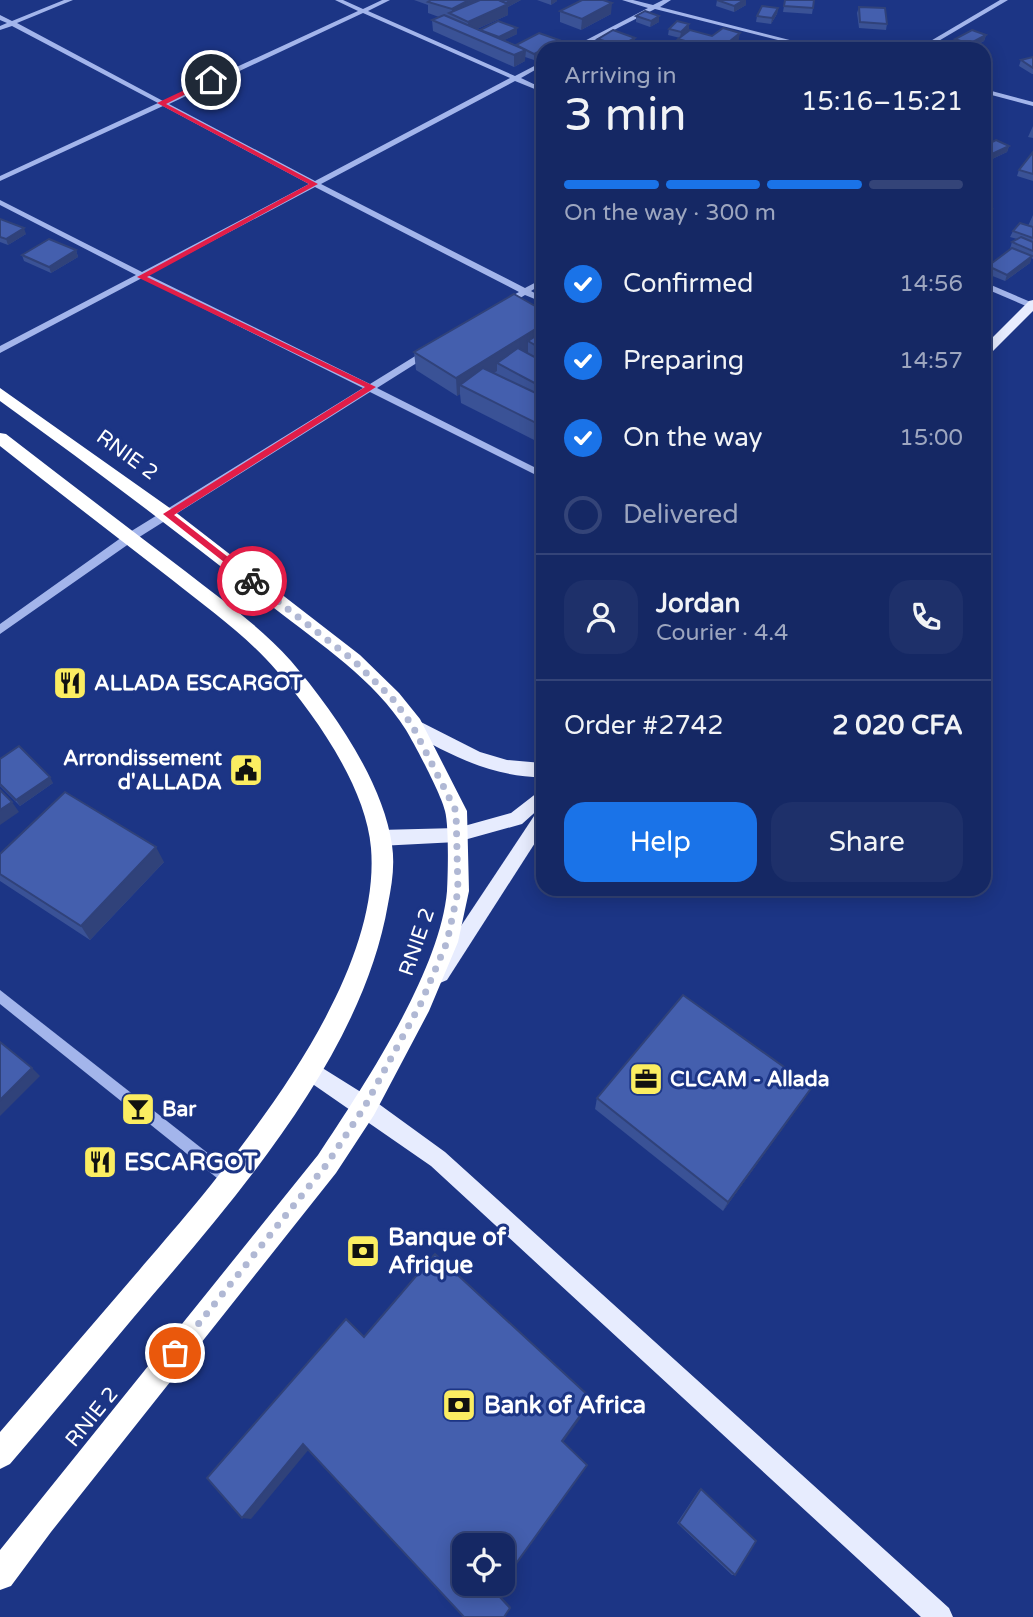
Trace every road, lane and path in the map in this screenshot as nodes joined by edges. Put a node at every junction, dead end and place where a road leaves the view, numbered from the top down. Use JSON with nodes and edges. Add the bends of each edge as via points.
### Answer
{"nodes":[{"id":1,"x":69,"y":0,"type":"edge"},
{"id":2,"x":338,"y":0,"type":"edge"},
{"id":3,"x":387,"y":0,"type":"edge"},
{"id":4,"x":625,"y":0,"type":"edge"},
{"id":5,"x":668,"y":0,"type":"edge"},
{"id":6,"x":1005,"y":0,"type":"edge"},
{"id":7,"x":654,"y":8,"type":"junction"},
{"id":8,"x":361,"y":11,"type":"junction"},
{"id":9,"x":0,"y":17,"type":"edge"},
{"id":10,"x":12,"y":23,"type":"junction"},
{"id":11,"x":0,"y":28,"type":"edge"},
{"id":12,"x":586,"y":42,"type":"edge"},
{"id":13,"x":793,"y":42,"type":"edge"},
{"id":14,"x":932,"y":42,"type":"edge"},
{"id":15,"x":536,"y":67,"type":"edge"},
{"id":16,"x":517,"y":77,"type":"junction"},
{"id":17,"x":536,"y":87,"type":"edge"},
{"id":18,"x":991,"y":93,"type":"edge"},
{"id":19,"x":160,"y":103,"type":"junction"},
{"id":20,"x":1033,"y":104,"type":"edge"},
{"id":21,"x":0,"y":179,"type":"edge"},
{"id":22,"x":315,"y":184,"type":"junction"},
{"id":23,"x":0,"y":202,"type":"edge"},
{"id":24,"x":141,"y":277,"type":"junction"},
{"id":25,"x":536,"y":285,"type":"edge"},
{"id":26,"x":991,"y":288,"type":"edge"},
{"id":27,"x":525,"y":291,"type":"junction"},
{"id":28,"x":536,"y":297,"type":"edge"},
{"id":29,"x":1032,"y":305,"type":"edge"},
{"id":30,"x":502,"y":306,"type":"edge"},
{"id":31,"x":443,"y":343,"type":"edge"},
{"id":32,"x":991,"y":346,"type":"edge"},
{"id":33,"x":0,"y":350,"type":"edge"},
{"id":34,"x":372,"y":387,"type":"junction"},
{"id":35,"x":0,"y":393,"type":"edge"},
{"id":36,"x":0,"y":438,"type":"edge"},
{"id":37,"x":536,"y":472,"type":"edge"},
{"id":38,"x":168,"y":514,"type":"junction"},
{"id":39,"x":129,"y":538,"type":"junction"},
{"id":40,"x":0,"y":630,"type":"edge"},
{"id":41,"x":412,"y":725,"type":"junction"},
{"id":42,"x":536,"y":769,"type":"edge"},
{"id":43,"x":536,"y":801,"type":"edge"},
{"id":44,"x":536,"y":827,"type":"edge"},
{"id":45,"x":457,"y":835,"type":"junction"},
{"id":46,"x":379,"y":838,"type":"junction"},
{"id":47,"x":0,"y":996,"type":"edge"},
{"id":48,"x":421,"y":1003,"type":"junction"},
{"id":49,"x":308,"y":1069,"type":"junction"},
{"id":50,"x":365,"y":1106,"type":"junction"},
{"id":51,"x":232,"y":1182,"type":"junction"},
{"id":52,"x":0,"y":1454,"type":"edge"},
{"id":53,"x":0,"y":1575,"type":"edge"},
{"id":54,"x":940,"y":1617,"type":"edge"}],
"edges":[{"from":1,"to":10,"type":"street"},
{"from":2,"to":8,"type":"street"},
{"from":3,"to":8,"type":"street"},
{"from":4,"to":7,"type":"street"},
{"from":5,"to":7,"type":"street"},
{"from":6,"to":14,"type":"street"},
{"from":7,"to":12,"type":"street"},
{"from":7,"to":13,"type":"street"},
{"from":8,"to":16,"type":"street"},
{"from":8,"to":19,"type":"street"},
{"from":9,"to":10,"type":"street"},
{"from":10,"to":11,"type":"street"},
{"from":10,"to":19,"type":"street"},
{"from":15,"to":16,"type":"street"},
{"from":16,"to":17,"type":"street"},
{"from":16,"to":22,"type":"street"},
{"from":18,"to":20,"type":"street"},
{"from":19,"to":21,"type":"street"},
{"from":19,"to":22,"type":"street"},
{"from":22,"to":24,"type":"street"},
{"from":22,"to":27,"type":"street"},
{"from":23,"to":24,"type":"street"},
{"from":24,"to":33,"type":"street"},
{"from":24,"to":34,"type":"street"},
{"from":25,"to":27,"type":"street"},
{"from":26,"to":29,"type":"street"},
{"from":27,"to":28,"type":"street"},
{"from":27,"to":30,"type":"street"},
{"from":29,"to":32,"type":"main road"},
{"from":31,"to":34,"type":"street"},
{"from":34,"to":37,"type":"street"},
{"from":34,"to":38,"type":"street"},
{"from":35,"to":38,"type":"highway","name":"RNIE 2","number":"RNIE 2"},
{"from":36,"to":39,"type":"highway"},
{"from":38,"to":39,"type":"street"},
{"from":38,"to":41,"type":"highway","name":"RNIE 2","number":"RNIE 2","via":[[353,660]]},
{"from":39,"to":40,"type":"street"},
{"from":39,"to":46,"type":"highway","via":[[264,644],[302,687],[349,760],[376,820]]},
{"from":41,"to":42,"type":"main road","via":[[456,751],[508,767]]},
{"from":41,"to":45,"type":"highway","name":"RNIE 2","number":"RNIE 2","via":[[456,811]]},
{"from":43,"to":45,"type":"main road","via":[[516,819]]},
{"from":44,"to":48,"type":"main road"},
{"from":45,"to":46,"type":"main road"},
{"from":45,"to":48,"type":"highway","name":"RNIE 2","number":"RNIE 2","via":[[458,891],[453,917]]},
{"from":46,"to":49,"type":"highway","via":[[383,868],[367,951]]},
{"from":47,"to":51,"type":"street"},
{"from":48,"to":50,"type":"highway","name":"RNIE 2","number":"RNIE 2"},
{"from":49,"to":50,"type":"main road"},
{"from":49,"to":51,"type":"highway"},
{"from":50,"to":53,"type":"highway","name":"RNIE 2","number":"RNIE 2","via":[[327,1164]]},
{"from":50,"to":54,"type":"main road","via":[[438,1159]]},
{"from":51,"to":52,"type":"highway"}]}
